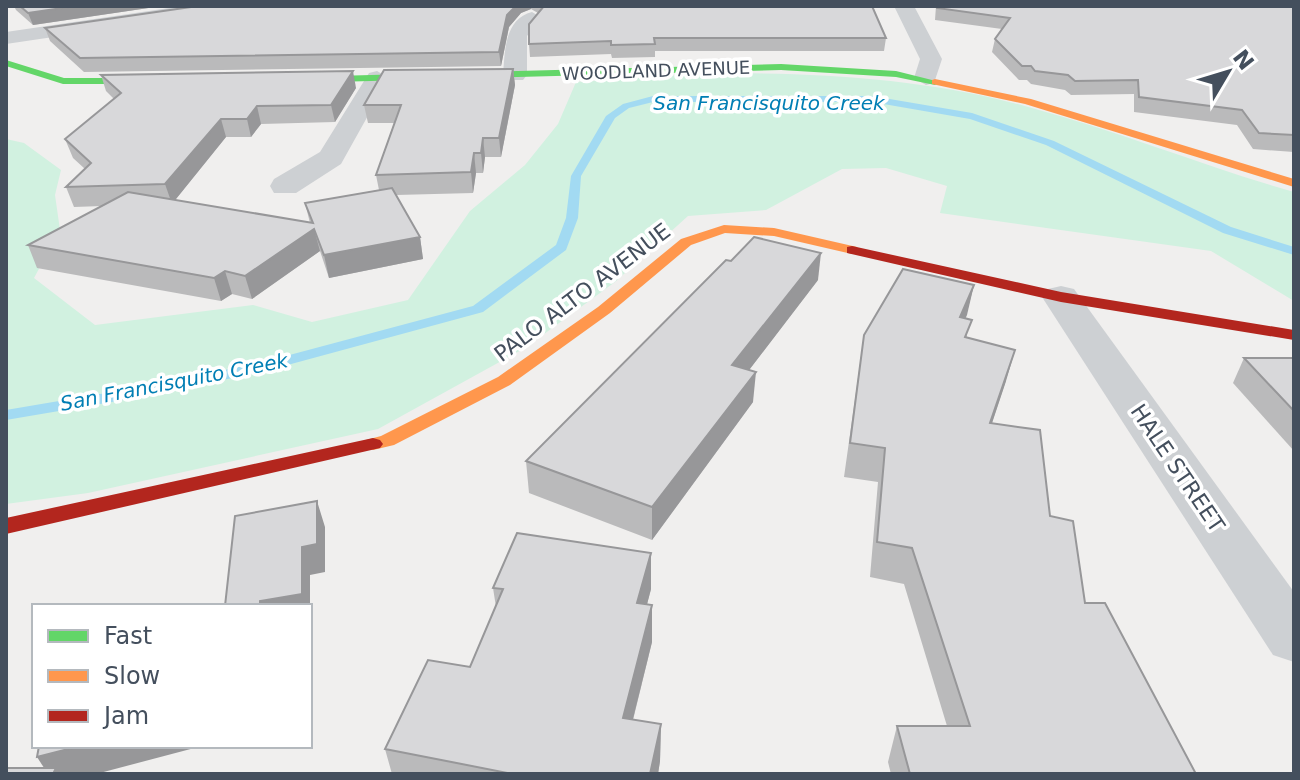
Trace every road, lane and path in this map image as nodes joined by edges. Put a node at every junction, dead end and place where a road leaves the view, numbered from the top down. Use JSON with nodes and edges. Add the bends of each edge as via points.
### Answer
{"nodes":[{"id":1,"x":222,"y":6,"type":"edge"},
{"id":2,"x":904,"y":6,"type":"edge"},
{"id":3,"x":532,"y":18,"type":"edge"},
{"id":4,"x":6,"y":38,"type":"edge"},
{"id":5,"x":6,"y":63,"type":"edge"},
{"id":6,"x":515,"y":75,"type":"junction"},
{"id":7,"x":377,"y":78,"type":"junction"},
{"id":8,"x":926,"y":78,"type":"junction"},
{"id":9,"x":280,"y":80,"type":"edge"},
{"id":10,"x":180,"y":81,"type":"edge"},
{"id":11,"x":1294,"y":183,"type":"edge"},
{"id":12,"x":285,"y":186,"type":"dead end"},
{"id":13,"x":1061,"y":297,"type":"junction"},
{"id":14,"x":1294,"y":335,"type":"edge"},
{"id":15,"x":6,"y":526,"type":"edge"},
{"id":16,"x":1294,"y":638,"type":"edge"}],
"edges":[{"from":1,"to":4,"type":"street"},
{"from":2,"to":8,"type":"street","via":[[928,49]]},
{"from":3,"to":6,"type":"street","via":[[517,35]]},
{"from":5,"to":10,"type":"street","via":[[30,76],[71,82]]},
{"from":6,"to":7,"type":"street","name":"WOODLAND AVENUE"},
{"from":6,"to":8,"type":"street","name":"WOODLAND AVENUE","via":[[781,67]]},
{"from":7,"to":9,"type":"street","name":"WOODLAND AVENUE"},
{"from":7,"to":12,"type":"street","via":[[331,158]]},
{"from":8,"to":11,"type":"street","name":"WOODLAND AVENUE","via":[[1052,108]]},
{"from":13,"to":14,"type":"street","name":"PALO ALTO AVENUE"},
{"from":13,"to":15,"type":"street","name":"PALO ALTO AVENUE","via":[[774,232],[724,229],[686,242],[604,310],[504,381],[387,441]]},
{"from":13,"to":16,"type":"street","name":"HALE STREET"}]}
